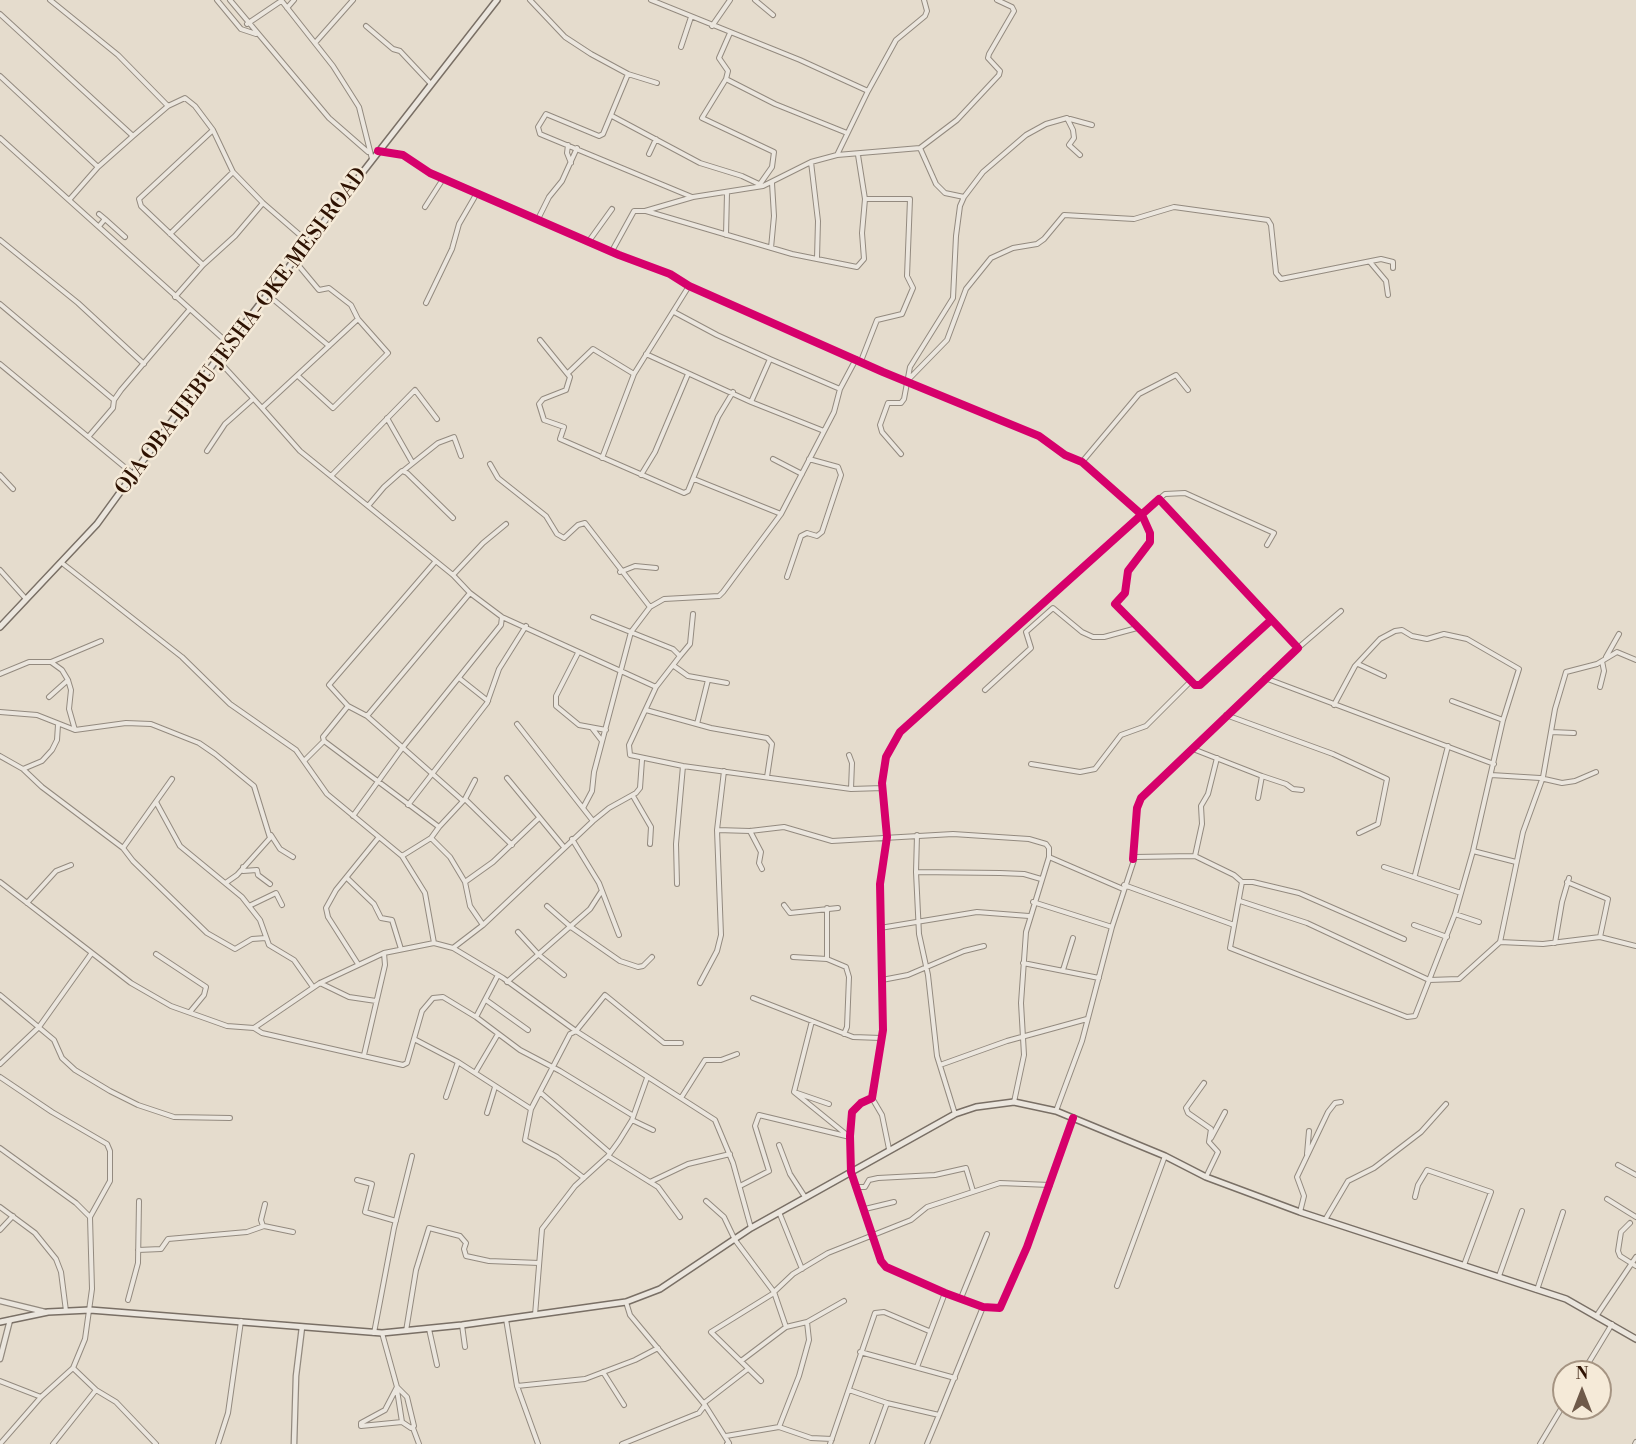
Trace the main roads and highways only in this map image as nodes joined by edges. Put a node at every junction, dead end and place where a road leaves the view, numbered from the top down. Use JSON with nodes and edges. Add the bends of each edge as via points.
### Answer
{"nodes":[{"id":1,"x":496,"y":0,"type":"edge"},
{"id":2,"x":0,"y":627,"type":"edge"},
{"id":3,"x":0,"y":1322,"type":"edge"},
{"id":4,"x":1636,"y":1339,"type":"edge"}],
"edges":[{"from":1,"to":2,"type":"main road","name":"OJA OBA IJEBU JESHA-OKE MESI ROAD","via":[[217,359],[98,524]]},
{"from":3,"to":4,"type":"main road","via":[[48,1312],[90,1310],[382,1333],[626,1302],[660,1289],[751,1228],[956,1114],[1014,1102],[1056,1111],[1206,1177],[1300,1212],[1566,1299]]}]}
